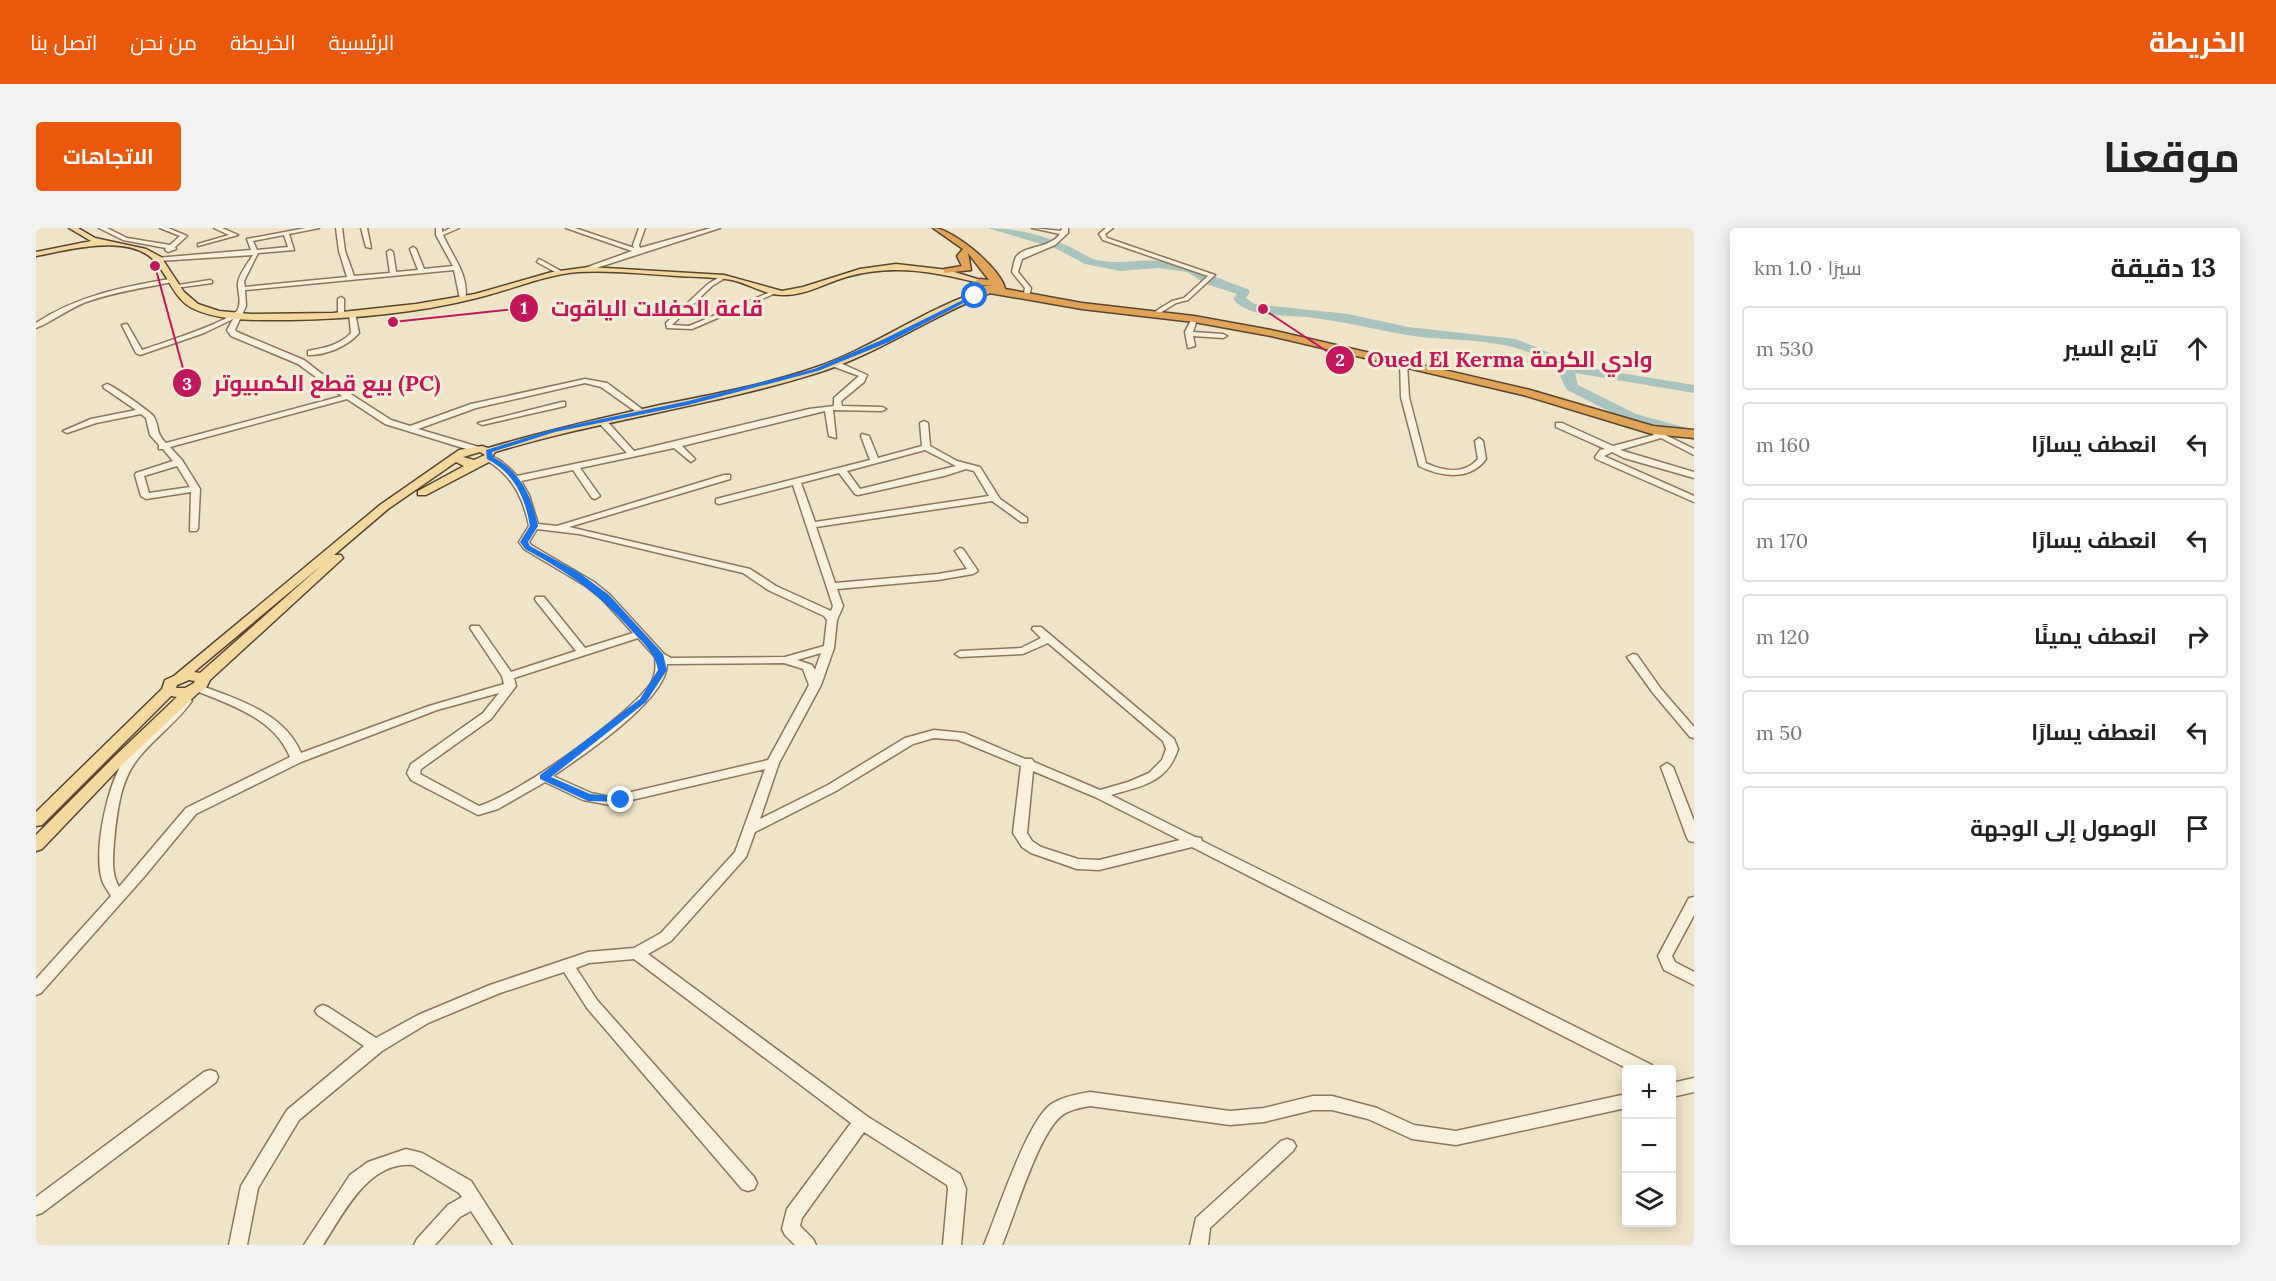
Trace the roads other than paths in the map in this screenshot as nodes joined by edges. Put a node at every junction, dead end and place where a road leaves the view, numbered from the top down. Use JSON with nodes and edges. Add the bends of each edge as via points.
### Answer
{"nodes":[{"id":1,"x":73,"y":228,"type":"edge"},
{"id":2,"x":102,"y":228,"type":"edge"},
{"id":3,"x":163,"y":228,"type":"edge"},
{"id":4,"x":217,"y":228,"type":"edge"},
{"id":5,"x":308,"y":228,"type":"edge"},
{"id":6,"x":316,"y":228,"type":"edge"},
{"id":7,"x":339,"y":228,"type":"edge"},
{"id":8,"x":364,"y":228,"type":"edge"},
{"id":9,"x":456,"y":228,"type":"edge"},
{"id":10,"x":568,"y":228,"type":"edge"},
{"id":11,"x":642,"y":228,"type":"edge"},
{"id":12,"x":717,"y":228,"type":"edge"},
{"id":13,"x":926,"y":228,"type":"edge"},
{"id":14,"x":937,"y":228,"type":"edge"},
{"id":15,"x":1035,"y":228,"type":"edge"},
{"id":16,"x":1110,"y":228,"type":"edge"},
{"id":17,"x":1065,"y":230,"type":"edge"},
{"id":18,"x":439,"y":232,"type":"edge"},
{"id":19,"x":286,"y":233,"type":"junction"},
{"id":20,"x":270,"y":235,"type":"junction"},
{"id":21,"x":97,"y":242,"type":"junction"},
{"id":22,"x":200,"y":246,"type":"dead end"},
{"id":23,"x":369,"y":247,"type":"dead end"},
{"id":24,"x":174,"y":248,"type":"junction"},
{"id":25,"x":413,"y":249,"type":"dead end"},
{"id":26,"x":390,"y":252,"type":"dead end"},
{"id":27,"x":638,"y":252,"type":"junction"},
{"id":28,"x":964,"y":252,"type":"junction"},
{"id":29,"x":255,"y":253,"type":"junction"},
{"id":30,"x":36,"y":254,"type":"edge"},
{"id":31,"x":157,"y":257,"type":"junction"},
{"id":32,"x":539,"y":261,"type":"dead end"},
{"id":33,"x":456,"y":268,"type":"junction"},
{"id":34,"x":587,"y":269,"type":"junction"},
{"id":35,"x":422,"y":272,"type":"junction"},
{"id":36,"x":559,"y":272,"type":"junction"},
{"id":37,"x":950,"y":272,"type":"junction"},
{"id":38,"x":393,"y":274,"type":"junction"},
{"id":39,"x":723,"y":277,"type":"junction"},
{"id":40,"x":351,"y":278,"type":"junction"},
{"id":41,"x":210,"y":282,"type":"dead end"},
{"id":42,"x":172,"y":283,"type":"junction"},
{"id":43,"x":988,"y":286,"type":"junction"},
{"id":44,"x":240,"y":289,"type":"junction"},
{"id":45,"x":776,"y":292,"type":"junction"},
{"id":46,"x":1027,"y":293,"type":"junction"},
{"id":47,"x":341,"y":299,"type":"dead end"},
{"id":48,"x":463,"y":299,"type":"junction"},
{"id":49,"x":1158,"y":312,"type":"junction"},
{"id":50,"x":352,"y":313,"type":"junction"},
{"id":51,"x":341,"y":314,"type":"junction"},
{"id":52,"x":236,"y":316,"type":"junction"},
{"id":53,"x":1194,"y":319,"type":"junction"},
{"id":54,"x":125,"y":325,"type":"dead end"},
{"id":55,"x":36,"y":326,"type":"edge"},
{"id":56,"x":1189,"y":334,"type":"junction"},
{"id":57,"x":1223,"y":336,"type":"dead end"},
{"id":58,"x":1191,"y":346,"type":"dead end"},
{"id":59,"x":311,"y":353,"type":"dead end"},
{"id":60,"x":835,"y":361,"type":"junction"},
{"id":61,"x":1403,"y":364,"type":"junction"},
{"id":62,"x":107,"y":386,"type":"dead end"},
{"id":63,"x":350,"y":396,"type":"junction"},
{"id":64,"x":508,"y":397,"type":"junction"},
{"id":65,"x":562,"y":404,"type":"dead end"},
{"id":66,"x":829,"y":408,"type":"junction"},
{"id":67,"x":839,"y":408,"type":"junction"},
{"id":68,"x":638,"y":409,"type":"junction"},
{"id":69,"x":882,"y":409,"type":"dead end"},
{"id":70,"x":144,"y":411,"type":"junction"},
{"id":71,"x":525,"y":413,"type":"junction"},
{"id":72,"x":602,"y":421,"type":"junction"},
{"id":73,"x":482,"y":423,"type":"dead end"},
{"id":74,"x":924,"y":423,"type":"dead end"},
{"id":75,"x":1559,"y":425,"type":"dead end"},
{"id":76,"x":409,"y":429,"type":"junction"},
{"id":77,"x":66,"y":431,"type":"dead end"},
{"id":78,"x":1659,"y":431,"type":"junction"},
{"id":79,"x":1694,"y":432,"type":"edge"},
{"id":80,"x":833,"y":436,"type":"dead end"},
{"id":81,"x":865,"y":436,"type":"dead end"},
{"id":82,"x":452,"y":440,"type":"junction"},
{"id":83,"x":1479,"y":441,"type":"dead end"},
{"id":84,"x":676,"y":445,"type":"junction"},
{"id":85,"x":162,"y":447,"type":"junction"},
{"id":86,"x":926,"y":447,"type":"junction"},
{"id":87,"x":476,"y":449,"type":"junction"},
{"id":88,"x":1611,"y":449,"type":"junction"},
{"id":89,"x":1694,"y":452,"type":"edge"},
{"id":90,"x":489,"y":455,"type":"junction"},
{"id":91,"x":633,"y":455,"type":"junction"},
{"id":92,"x":458,"y":456,"type":"junction"},
{"id":93,"x":690,"y":459,"type":"dead end"},
{"id":94,"x":875,"y":461,"type":"junction"},
{"id":95,"x":179,"y":462,"type":"junction"},
{"id":96,"x":477,"y":463,"type":"junction"},
{"id":97,"x":965,"y":466,"type":"junction"},
{"id":98,"x":575,"y":467,"type":"junction"},
{"id":99,"x":841,"y":469,"type":"junction"},
{"id":100,"x":1694,"y":476,"type":"edge"},
{"id":101,"x":727,"y":477,"type":"dead end"},
{"id":102,"x":518,"y":479,"type":"junction"},
{"id":103,"x":796,"y":480,"type":"junction"},
{"id":104,"x":196,"y":489,"type":"junction"},
{"id":105,"x":595,"y":496,"type":"dead end"},
{"id":106,"x":994,"y":498,"type":"junction"},
{"id":107,"x":1694,"y":499,"type":"edge"},
{"id":108,"x":719,"y":501,"type":"dead end"},
{"id":109,"x":1024,"y":520,"type":"dead end"},
{"id":110,"x":812,"y":525,"type":"junction"},
{"id":111,"x":534,"y":526,"type":"junction"},
{"id":112,"x":557,"y":527,"type":"junction"},
{"id":113,"x":194,"y":529,"type":"dead end"},
{"id":114,"x":960,"y":551,"type":"dead end"},
{"id":115,"x":833,"y":586,"type":"junction"},
{"id":116,"x":540,"y":598,"type":"dead end"},
{"id":117,"x":832,"y":620,"type":"junction"},
{"id":118,"x":475,"y":628,"type":"dead end"},
{"id":119,"x":1037,"y":629,"type":"dead end"},
{"id":120,"x":641,"y":634,"type":"junction"},
{"id":121,"x":1048,"y":639,"type":"junction"},
{"id":122,"x":829,"y":648,"type":"junction"},
{"id":123,"x":582,"y":652,"type":"junction"},
{"id":124,"x":960,"y":654,"type":"dead end"},
{"id":125,"x":660,"y":656,"type":"junction"},
{"id":126,"x":1633,"y":657,"type":"dead end"},
{"id":127,"x":785,"y":660,"type":"junction"},
{"id":128,"x":181,"y":676,"type":"junction"},
{"id":129,"x":509,"y":681,"type":"junction"},
{"id":130,"x":815,"y":685,"type":"junction"},
{"id":131,"x":197,"y":687,"type":"junction"},
{"id":132,"x":169,"y":690,"type":"junction"},
{"id":133,"x":1694,"y":734,"type":"edge"},
{"id":134,"x":297,"y":759,"type":"junction"},
{"id":135,"x":1028,"y":762,"type":"junction"},
{"id":136,"x":773,"y":763,"type":"junction"},
{"id":137,"x":1667,"y":767,"type":"dead end"},
{"id":138,"x":544,"y":777,"type":"junction"},
{"id":139,"x":1099,"y":794,"type":"junction"},
{"id":140,"x":36,"y":821,"type":"edge"},
{"id":141,"x":751,"y":829,"type":"junction"},
{"id":142,"x":1694,"y":838,"type":"edge"},
{"id":143,"x":1196,"y":841,"type":"junction"},
{"id":144,"x":36,"y":845,"type":"edge"},
{"id":145,"x":118,"y":897,"type":"junction"},
{"id":146,"x":1694,"y":902,"type":"edge"},
{"id":147,"x":637,"y":953,"type":"junction"},
{"id":148,"x":567,"y":965,"type":"junction"},
{"id":149,"x":1694,"y":979,"type":"edge"},
{"id":150,"x":36,"y":989,"type":"edge"},
{"id":151,"x":323,"y":1011,"type":"dead end"},
{"id":152,"x":376,"y":1046,"type":"junction"},
{"id":153,"x":1636,"y":1065,"type":"edge"},
{"id":154,"x":210,"y":1077,"type":"dead end"},
{"id":155,"x":1622,"y":1102,"type":"edge"},
{"id":156,"x":862,"y":1122,"type":"junction"},
{"id":157,"x":1287,"y":1146,"type":"dead end"},
{"id":158,"x":748,"y":1183,"type":"dead end"},
{"id":159,"x":474,"y":1200,"type":"junction"},
{"id":160,"x":36,"y":1207,"type":"edge"},
{"id":161,"x":238,"y":1245,"type":"edge"},
{"id":162,"x":313,"y":1245,"type":"edge"},
{"id":163,"x":423,"y":1245,"type":"edge"},
{"id":164,"x":503,"y":1245,"type":"edge"},
{"id":165,"x":807,"y":1245,"type":"edge"},
{"id":166,"x":952,"y":1245,"type":"edge"},
{"id":167,"x":993,"y":1245,"type":"edge"},
{"id":168,"x":1199,"y":1245,"type":"edge"}],
"edges":[{"from":1,"to":21,"type":"main road"},
{"from":2,"to":24,"type":"street","via":[[125,239]]},
{"from":3,"to":24,"type":"street","via":[[183,236]]},
{"from":4,"to":22,"type":"street","via":[[235,235]]},
{"from":5,"to":20,"type":"street"},
{"from":6,"to":19,"type":"street"},
{"from":7,"to":40,"type":"street"},
{"from":8,"to":23,"type":"street"},
{"from":9,"to":18,"type":"street"},
{"from":10,"to":27,"type":"street"},
{"from":11,"to":27,"type":"street","via":[[636,245]]},
{"from":12,"to":27,"type":"street"},
{"from":13,"to":28,"type":"highway"},
{"from":14,"to":43,"type":"highway","via":[[970,249]]},
{"from":15,"to":17,"type":"street"},
{"from":16,"to":49,"type":"street","via":[[1102,234],[1105,239],[1210,273],[1211,278],[1186,299]]},
{"from":17,"to":46,"type":"street","via":[[1059,241],[1022,256],[1016,275],[1028,288]]},
{"from":18,"to":33,"type":"street"},
{"from":19,"to":20,"type":"street"},
{"from":19,"to":29,"type":"street","via":[[292,249]]},
{"from":20,"to":29,"type":"street","via":[[249,240]]},
{"from":21,"to":30,"type":"main road"},
{"from":21,"to":31,"type":"main road"},
{"from":24,"to":31,"type":"street"},
{"from":25,"to":35,"type":"street"},
{"from":26,"to":38,"type":"street"},
{"from":27,"to":34,"type":"street"},
{"from":28,"to":37,"type":"highway","via":[[968,268]]},
{"from":28,"to":43,"type":"highway","via":[[980,269]]},
{"from":29,"to":31,"type":"street","via":[[233,258]]},
{"from":29,"to":44,"type":"street"},
{"from":31,"to":42,"type":"main road"},
{"from":32,"to":36,"type":"street"},
{"from":33,"to":35,"type":"street"},
{"from":33,"to":48,"type":"street","via":[[463,284]]},
{"from":34,"to":36,"type":"main road"},
{"from":34,"to":39,"type":"main road"},
{"from":35,"to":38,"type":"street"},
{"from":36,"to":48,"type":"main road"},
{"from":37,"to":43,"type":"main road"},
{"from":37,"to":45,"type":"main road","via":[[918,266],[887,267],[850,273],[795,292]]},
{"from":38,"to":40,"type":"street"},
{"from":39,"to":45,"type":"main road"},
{"from":39,"to":45,"type":"street","via":[[669,327],[690,328]]},
{"from":40,"to":44,"type":"street"},
{"from":41,"to":42,"type":"street"},
{"from":42,"to":52,"type":"main road","via":[[199,308]]},
{"from":42,"to":55,"type":"street","via":[[91,296]]},
{"from":43,"to":46,"type":"highway"},
{"from":43,"to":53,"type":"highway","via":[[1097,308]]},
{"from":43,"to":60,"type":"main road"},
{"from":44,"to":52,"type":"street","via":[[243,306]]},
{"from":46,"to":49,"type":"highway"},
{"from":47,"to":51,"type":"street"},
{"from":48,"to":50,"type":"main road"},
{"from":49,"to":78,"type":"highway","via":[[1289,333],[1530,389]]},
{"from":50,"to":51,"type":"main road"},
{"from":50,"to":59,"type":"street","via":[[355,333],[351,338],[340,346]]},
{"from":51,"to":52,"type":"main road"},
{"from":52,"to":54,"type":"street","via":[[140,353]]},
{"from":52,"to":63,"type":"street","via":[[231,330],[234,334],[301,362]]},
{"from":53,"to":56,"type":"street"},
{"from":53,"to":61,"type":"highway"},
{"from":56,"to":57,"type":"street"},
{"from":56,"to":58,"type":"street"},
{"from":60,"to":67,"type":"street","via":[[863,375],[837,400]]},
{"from":60,"to":68,"type":"main road"},
{"from":60,"to":72,"type":"main road","via":[[740,391]]},
{"from":61,"to":78,"type":"highway","via":[[1554,399]]},
{"from":61,"to":83,"type":"street","via":[[1405,398],[1422,464],[1441,471],[1474,469],[1482,459]]},
{"from":62,"to":70,"type":"street"},
{"from":63,"to":76,"type":"street","via":[[374,414]]},
{"from":63,"to":85,"type":"street"},
{"from":64,"to":68,"type":"street","via":[[592,381]]},
{"from":64,"to":71,"type":"street"},
{"from":64,"to":76,"type":"street"},
{"from":65,"to":71,"type":"street"},
{"from":66,"to":67,"type":"street"},
{"from":66,"to":80,"type":"street"},
{"from":66,"to":84,"type":"street"},
{"from":67,"to":69,"type":"street"},
{"from":68,"to":87,"type":"main road"},
{"from":70,"to":77,"type":"street"},
{"from":70,"to":85,"type":"street"},
{"from":71,"to":73,"type":"street"},
{"from":72,"to":90,"type":"main road","via":[[554,431]]},
{"from":72,"to":91,"type":"street"},
{"from":74,"to":86,"type":"street"},
{"from":75,"to":88,"type":"street"},
{"from":76,"to":82,"type":"street"},
{"from":78,"to":79,"type":"highway"},
{"from":78,"to":88,"type":"street"},
{"from":78,"to":89,"type":"street"},
{"from":81,"to":94,"type":"street"},
{"from":82,"to":87,"type":"street"},
{"from":82,"to":92,"type":"street"},
{"from":84,"to":91,"type":"street"},
{"from":84,"to":93,"type":"street"},
{"from":85,"to":95,"type":"street"},
{"from":86,"to":94,"type":"street"},
{"from":86,"to":97,"type":"street"},
{"from":87,"to":90,"type":"main road"},
{"from":87,"to":92,"type":"main road"},
{"from":88,"to":100,"type":"street"},
{"from":88,"to":107,"type":"street","via":[[1599,457]]},
{"from":90,"to":96,"type":"main road"},
{"from":90,"to":102,"type":"street"},
{"from":91,"to":98,"type":"street"},
{"from":92,"to":96,"type":"main road","via":[[462,462]]},
{"from":92,"to":128,"type":"main road","via":[[362,523]]},
{"from":94,"to":99,"type":"street"},
{"from":95,"to":104,"type":"street"},
{"from":95,"to":104,"type":"street","via":[[139,475],[146,496]]},
{"from":96,"to":131,"type":"main road","via":[[397,508],[369,530]]},
{"from":97,"to":99,"type":"street","via":[[858,492]]},
{"from":97,"to":106,"type":"street","via":[[977,469]]},
{"from":98,"to":102,"type":"street"},
{"from":98,"to":105,"type":"street"},
{"from":99,"to":103,"type":"street"},
{"from":101,"to":112,"type":"street"},
{"from":102,"to":111,"type":"street"},
{"from":103,"to":108,"type":"street"},
{"from":103,"to":110,"type":"street"},
{"from":104,"to":113,"type":"street"},
{"from":106,"to":109,"type":"street"},
{"from":106,"to":110,"type":"street"},
{"from":110,"to":115,"type":"street"},
{"from":111,"to":112,"type":"street"},
{"from":111,"to":120,"type":"street","via":[[524,542],[527,548],[590,584]]},
{"from":112,"to":117,"type":"street","via":[[746,571],[828,614]]},
{"from":114,"to":115,"type":"street","via":[[973,571]]},
{"from":115,"to":117,"type":"street","via":[[838,606]]},
{"from":116,"to":123,"type":"street"},
{"from":117,"to":122,"type":"street"},
{"from":118,"to":129,"type":"street"},
{"from":119,"to":121,"type":"street"},
{"from":120,"to":123,"type":"street"},
{"from":120,"to":125,"type":"street"},
{"from":121,"to":124,"type":"street","via":[[1023,651]]},
{"from":121,"to":139,"type":"street","via":[[1153,724],[1172,749],[1164,770]]},
{"from":122,"to":127,"type":"street"},
{"from":122,"to":130,"type":"street"},
{"from":123,"to":129,"type":"street"},
{"from":125,"to":127,"type":"street","via":[[682,662]]},
{"from":125,"to":138,"type":"street","via":[[660,678],[643,700]]},
{"from":126,"to":133,"type":"street"},
{"from":127,"to":130,"type":"street","via":[[808,668]]},
{"from":128,"to":131,"type":"main road","via":[[196,675]]},
{"from":128,"to":132,"type":"main road","via":[[170,683]]},
{"from":129,"to":134,"type":"street"},
{"from":129,"to":138,"type":"street","via":[[487,716],[413,773],[478,811],[497,807]]},
{"from":130,"to":136,"type":"street"},
{"from":131,"to":132,"type":"main road","via":[[178,694]]},
{"from":131,"to":134,"type":"street","via":[[245,706],[281,731]]},
{"from":131,"to":144,"type":"main road"},
{"from":131,"to":145,"type":"street","via":[[141,747],[126,766],[116,789],[106,868]]},
{"from":132,"to":140,"type":"main road"},
{"from":134,"to":145,"type":"street","via":[[191,811]]},
{"from":135,"to":139,"type":"street"},
{"from":135,"to":141,"type":"street","via":[[960,736],[921,736]]},
{"from":135,"to":143,"type":"street","via":[[1020,833],[1036,850],[1077,864],[1099,865]]},
{"from":136,"to":138,"type":"street","via":[[610,801],[588,797]]},
{"from":136,"to":141,"type":"street"},
{"from":137,"to":142,"type":"street"},
{"from":139,"to":143,"type":"street"},
{"from":141,"to":147,"type":"street","via":[[741,854],[666,937]]},
{"from":143,"to":153,"type":"street"},
{"from":145,"to":150,"type":"street"},
{"from":146,"to":149,"type":"street","via":[[1665,956],[1669,966]]},
{"from":147,"to":148,"type":"street","via":[[588,958]]},
{"from":147,"to":156,"type":"street"},
{"from":148,"to":152,"type":"street","via":[[434,1014]]},
{"from":148,"to":158,"type":"street","via":[[592,1004]]},
{"from":151,"to":152,"type":"street"},
{"from":152,"to":161,"type":"street","via":[[293,1115],[250,1186]]},
{"from":154,"to":160,"type":"street"},
{"from":155,"to":167,"type":"street","via":[[1456,1138],[1412,1132],[1371,1113],[1332,1103],[1230,1118],[1090,1099],[1076,1101],[1063,1106],[1044,1123]]},
{"from":156,"to":165,"type":"street","via":[[793,1215],[792,1228]]},
{"from":156,"to":166,"type":"street","via":[[954,1180],[957,1189]]},
{"from":157,"to":168,"type":"street","via":[[1202,1224]]},
{"from":159,"to":162,"type":"street","via":[[465,1188],[416,1158],[395,1159],[374,1167],[356,1181]]},
{"from":159,"to":163,"type":"street","via":[[454,1211]]},
{"from":159,"to":164,"type":"street"}]}
